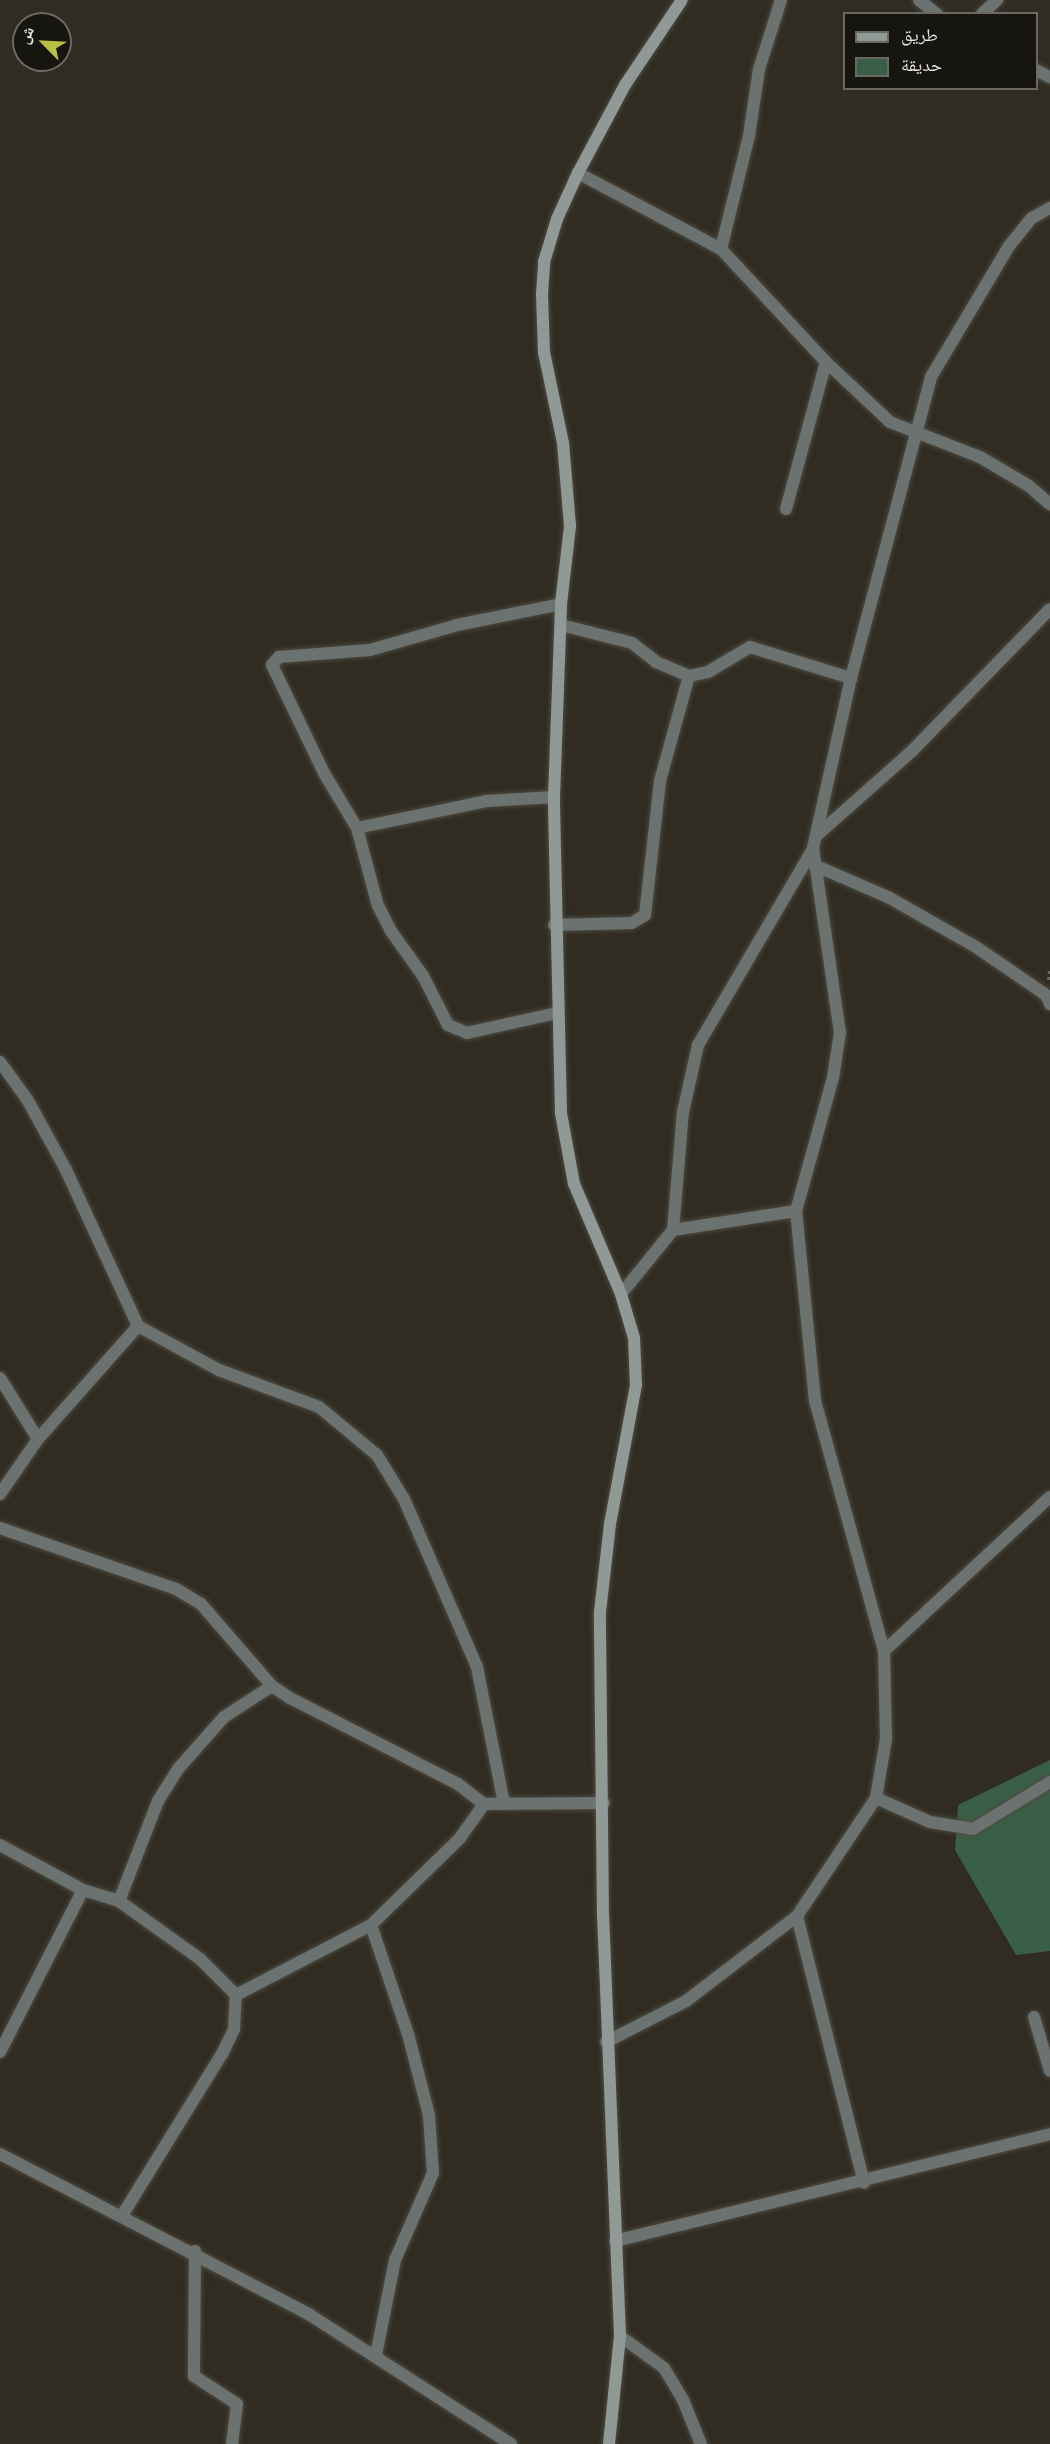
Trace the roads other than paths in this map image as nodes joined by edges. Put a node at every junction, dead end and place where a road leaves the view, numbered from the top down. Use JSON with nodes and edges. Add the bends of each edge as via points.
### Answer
{"nodes":[{"id":1,"x":682,"y":0,"type":"edge"},
{"id":2,"x":781,"y":0,"type":"edge"},
{"id":3,"x":919,"y":0,"type":"edge"},
{"id":4,"x":997,"y":0,"type":"edge"},
{"id":5,"x":935,"y":12,"type":"edge"},
{"id":6,"x":984,"y":12,"type":"edge"},
{"id":7,"x":578,"y":172,"type":"junction"},
{"id":8,"x":1050,"y":208,"type":"edge"},
{"id":9,"x":721,"y":249,"type":"junction"},
{"id":10,"x":826,"y":362,"type":"junction"},
{"id":11,"x":918,"y":436,"type":"junction"},
{"id":12,"x":1050,"y":504,"type":"edge"},
{"id":13,"x":786,"y":509,"type":"dead end"},
{"id":14,"x":561,"y":604,"type":"junction"},
{"id":15,"x":1050,"y":609,"type":"edge"},
{"id":16,"x":561,"y":625,"type":"junction"},
{"id":17,"x":689,"y":676,"type":"junction"},
{"id":18,"x":851,"y":678,"type":"junction"},
{"id":19,"x":554,"y":797,"type":"junction"},
{"id":20,"x":357,"y":828,"type":"junction"},
{"id":21,"x":814,"y":842,"type":"junction"},
{"id":22,"x":814,"y":865,"type":"junction"},
{"id":23,"x":554,"y":925,"type":"junction"},
{"id":24,"x":1050,"y":1004,"type":"edge"},
{"id":25,"x":557,"y":1013,"type":"junction"},
{"id":26,"x":0,"y":1062,"type":"edge"},
{"id":27,"x":796,"y":1211,"type":"junction"},
{"id":28,"x":673,"y":1230,"type":"junction"},
{"id":29,"x":621,"y":1294,"type":"junction"},
{"id":30,"x":138,"y":1326,"type":"junction"},
{"id":31,"x":0,"y":1378,"type":"edge"},
{"id":32,"x":38,"y":1439,"type":"junction"},
{"id":33,"x":0,"y":1494,"type":"edge"},
{"id":34,"x":1050,"y":1497,"type":"edge"},
{"id":35,"x":0,"y":1528,"type":"edge"},
{"id":36,"x":884,"y":1651,"type":"junction"},
{"id":37,"x":272,"y":1686,"type":"junction"},
{"id":38,"x":1050,"y":1782,"type":"edge"},
{"id":39,"x":876,"y":1798,"type":"junction"},
{"id":40,"x":504,"y":1803,"type":"junction"},
{"id":41,"x":604,"y":1803,"type":"junction"},
{"id":42,"x":484,"y":1804,"type":"junction"},
{"id":43,"x":0,"y":1845,"type":"edge"},
{"id":44,"x":83,"y":1890,"type":"junction"},
{"id":45,"x":119,"y":1901,"type":"junction"},
{"id":46,"x":797,"y":1917,"type":"junction"},
{"id":47,"x":371,"y":1925,"type":"junction"},
{"id":48,"x":237,"y":1995,"type":"junction"},
{"id":49,"x":1034,"y":2017,"type":"dead end"},
{"id":50,"x":606,"y":2042,"type":"junction"},
{"id":51,"x":0,"y":2052,"type":"edge"},
{"id":52,"x":1050,"y":2071,"type":"edge"},
{"id":53,"x":1050,"y":2134,"type":"edge"},
{"id":54,"x":0,"y":2154,"type":"edge"},
{"id":55,"x":864,"y":2183,"type":"junction"},
{"id":56,"x":123,"y":2214,"type":"junction"},
{"id":57,"x":615,"y":2241,"type":"junction"},
{"id":58,"x":195,"y":2251,"type":"junction"},
{"id":59,"x":620,"y":2336,"type":"junction"},
{"id":60,"x":376,"y":2355,"type":"junction"},
{"id":61,"x":232,"y":2444,"type":"edge"},
{"id":62,"x":511,"y":2444,"type":"edge"},
{"id":63,"x":609,"y":2444,"type":"edge"},
{"id":64,"x":700,"y":2444,"type":"edge"}],
"edges":[{"from":1,"to":7,"type":"street","via":[[625,85]]},
{"from":2,"to":9,"type":"street","via":[[759,69],[749,136]]},
{"from":3,"to":5,"type":"street"},
{"from":4,"to":6,"type":"street"},
{"from":7,"to":9,"type":"street"},
{"from":7,"to":14,"type":"street","via":[[557,219],[544,262],[542,294],[544,352],[562,443],[570,526]]},
{"from":8,"to":11,"type":"street","via":[[1032,218],[1009,246],[951,341],[924,397]]},
{"from":9,"to":10,"type":"street"},
{"from":10,"to":11,"type":"street","via":[[890,422]]},
{"from":10,"to":13,"type":"street"},
{"from":11,"to":12,"type":"street","via":[[980,457]]},
{"from":11,"to":18,"type":"street"},
{"from":14,"to":16,"type":"street"},
{"from":14,"to":20,"type":"street","via":[[457,625],[370,650],[274,660],[272,669],[289,704]]},
{"from":15,"to":21,"type":"street","via":[[910,752]]},
{"from":16,"to":17,"type":"street","via":[[632,643],[656,662]]},
{"from":16,"to":19,"type":"street"},
{"from":17,"to":18,"type":"street","via":[[708,672],[750,647]]},
{"from":17,"to":23,"type":"street","via":[[660,781],[645,915],[632,923]]},
{"from":18,"to":21,"type":"street"},
{"from":19,"to":20,"type":"street","via":[[486,801]]},
{"from":19,"to":23,"type":"street"},
{"from":20,"to":25,"type":"street","via":[[378,906],[448,1026],[467,1033]]},
{"from":21,"to":22,"type":"street"},
{"from":21,"to":28,"type":"street","via":[[698,1045],[683,1113]]},
{"from":22,"to":24,"type":"street","via":[[888,897],[976,947],[1046,995]]},
{"from":22,"to":27,"type":"street","via":[[840,1033],[833,1078]]},
{"from":23,"to":25,"type":"street"},
{"from":25,"to":29,"type":"street","via":[[561,1113],[574,1184]]},
{"from":26,"to":30,"type":"street","via":[[27,1100],[66,1170]]},
{"from":27,"to":28,"type":"street"},
{"from":27,"to":36,"type":"street","via":[[815,1401]]},
{"from":28,"to":29,"type":"street"},
{"from":29,"to":41,"type":"street","via":[[634,1338],[636,1385],[610,1524],[600,1612]]},
{"from":30,"to":32,"type":"street"},
{"from":30,"to":40,"type":"street","via":[[219,1370],[319,1407],[377,1455],[404,1499],[477,1667]]},
{"from":31,"to":32,"type":"street"},
{"from":32,"to":33,"type":"street"},
{"from":34,"to":36,"type":"street"},
{"from":35,"to":37,"type":"street","via":[[176,1589],[222,1624]]},
{"from":36,"to":39,"type":"street","via":[[886,1739]]},
{"from":37,"to":42,"type":"street","via":[[324,1718],[458,1784]]},
{"from":37,"to":45,"type":"street","via":[[224,1718],[178,1769],[158,1801]]},
{"from":38,"to":39,"type":"street","via":[[973,1829],[930,1822]]},
{"from":39,"to":46,"type":"street"},
{"from":40,"to":41,"type":"street"},
{"from":40,"to":42,"type":"street"},
{"from":41,"to":50,"type":"street"},
{"from":42,"to":47,"type":"street","via":[[460,1838]]},
{"from":43,"to":44,"type":"street"},
{"from":44,"to":45,"type":"street"},
{"from":44,"to":51,"type":"street"},
{"from":45,"to":48,"type":"street","via":[[200,1959]]},
{"from":46,"to":50,"type":"street","via":[[686,2001]]},
{"from":46,"to":55,"type":"street"},
{"from":47,"to":48,"type":"street"},
{"from":47,"to":60,"type":"street","via":[[408,2034],[426,2103],[433,2173],[395,2260]]},
{"from":48,"to":56,"type":"street","via":[[234,2029],[222,2054]]},
{"from":49,"to":52,"type":"street"},
{"from":50,"to":57,"type":"street"},
{"from":53,"to":55,"type":"street"},
{"from":54,"to":56,"type":"street"},
{"from":55,"to":57,"type":"street"},
{"from":56,"to":58,"type":"street"},
{"from":57,"to":59,"type":"street"},
{"from":58,"to":60,"type":"street"},
{"from":58,"to":61,"type":"street","via":[[194,2376],[237,2404]]},
{"from":59,"to":63,"type":"street"},
{"from":59,"to":64,"type":"street","via":[[664,2368],[683,2400]]},
{"from":60,"to":62,"type":"street"}]}
